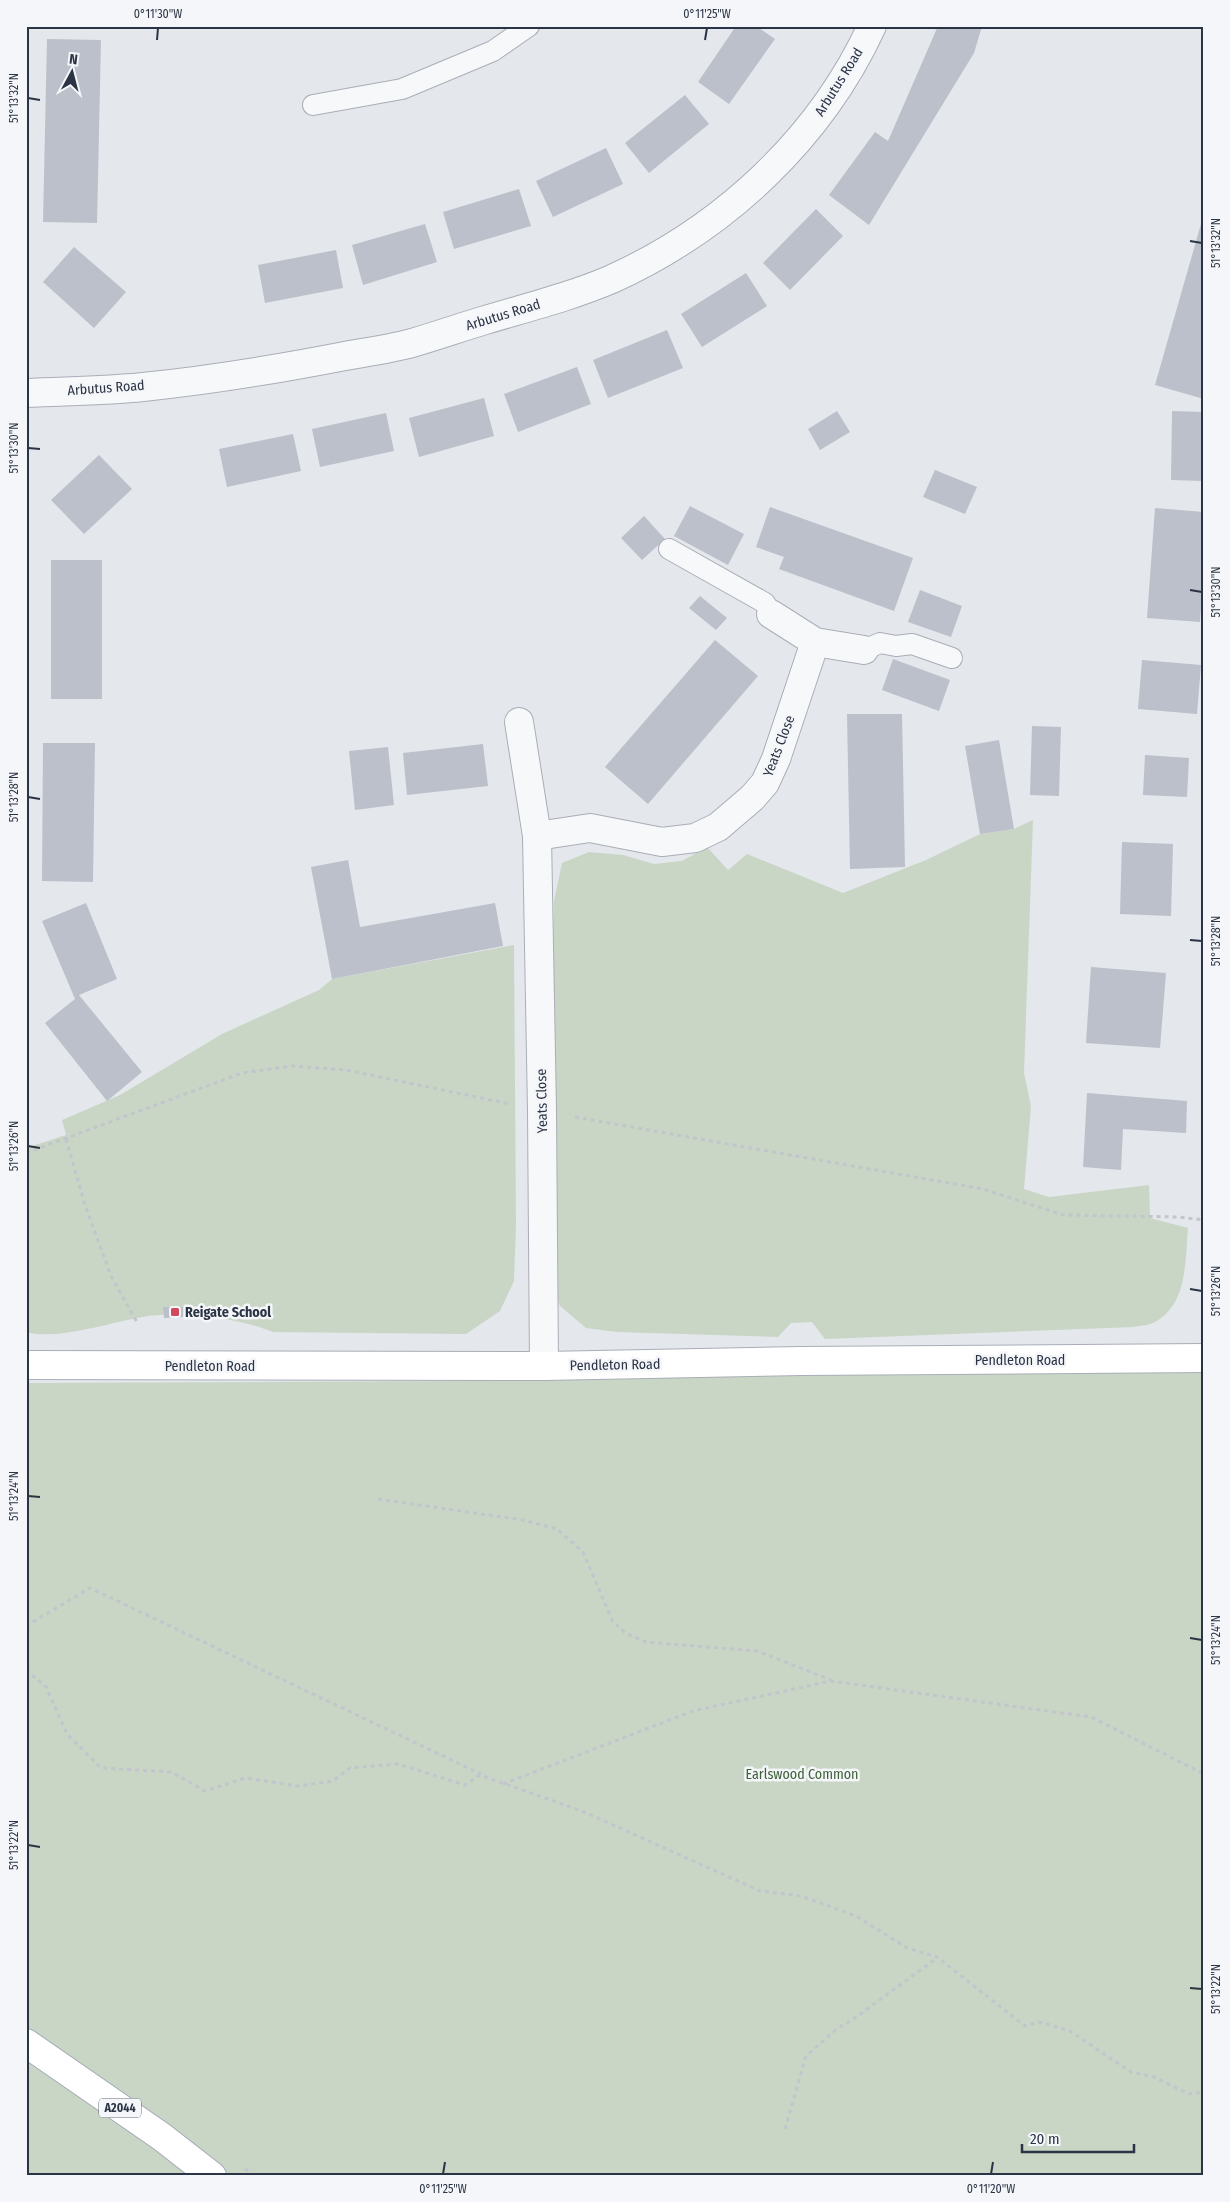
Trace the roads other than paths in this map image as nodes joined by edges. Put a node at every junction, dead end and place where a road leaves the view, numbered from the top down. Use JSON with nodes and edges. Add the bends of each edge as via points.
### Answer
{"nodes":[{"id":1,"x":529,"y":26,"type":"edge"},
{"id":2,"x":872,"y":26,"type":"edge"},
{"id":3,"x":313,"y":105,"type":"dead end"},
{"id":4,"x":26,"y":393,"type":"edge"},
{"id":5,"x":669,"y":549,"type":"dead end"},
{"id":6,"x":771,"y":614,"type":"joint"},
{"id":7,"x":815,"y":642,"type":"junction"},
{"id":8,"x":864,"y":650,"type":"joint"},
{"id":9,"x":952,"y":658,"type":"dead end"},
{"id":10,"x":519,"y":722,"type":"dead end"},
{"id":11,"x":537,"y":836,"type":"junction"},
{"id":12,"x":1204,"y":1358,"type":"edge"},
{"id":13,"x":26,"y":1365,"type":"edge"},
{"id":14,"x":544,"y":1366,"type":"junction"},
{"id":15,"x":26,"y":2044,"type":"edge"},
{"id":16,"x":212,"y":2176,"type":"edge"}],
"edges":[{"from":1,"to":3,"type":"lane","via":[[493,51],[402,89]]},
{"from":2,"to":4,"type":"street","name":"Arbutus Road","via":[[844,78],[813,122],[742,197],[657,256],[610,279],[562,297],[410,343],[276,370],[142,387]]},
{"from":5,"to":6,"type":"lane","via":[[765,603]]},
{"from":6,"to":7,"type":"street"},
{"from":7,"to":8,"type":"street"},
{"from":7,"to":11,"type":"street","name":"Yeats Close","via":[[765,783],[718,827],[695,838],[662,842],[590,828]]},
{"from":8,"to":9,"type":"lane","via":[[880,643],[912,644]]},
{"from":10,"to":11,"type":"street","name":"Yeats Close"},
{"from":11,"to":14,"type":"street","name":"Yeats Close"},
{"from":12,"to":14,"type":"street","name":"Pendleton Road"},
{"from":13,"to":14,"type":"street","name":"Pendleton Road"},
{"from":15,"to":16,"type":"street","number":"A2044","via":[[162,2137]]}]}
